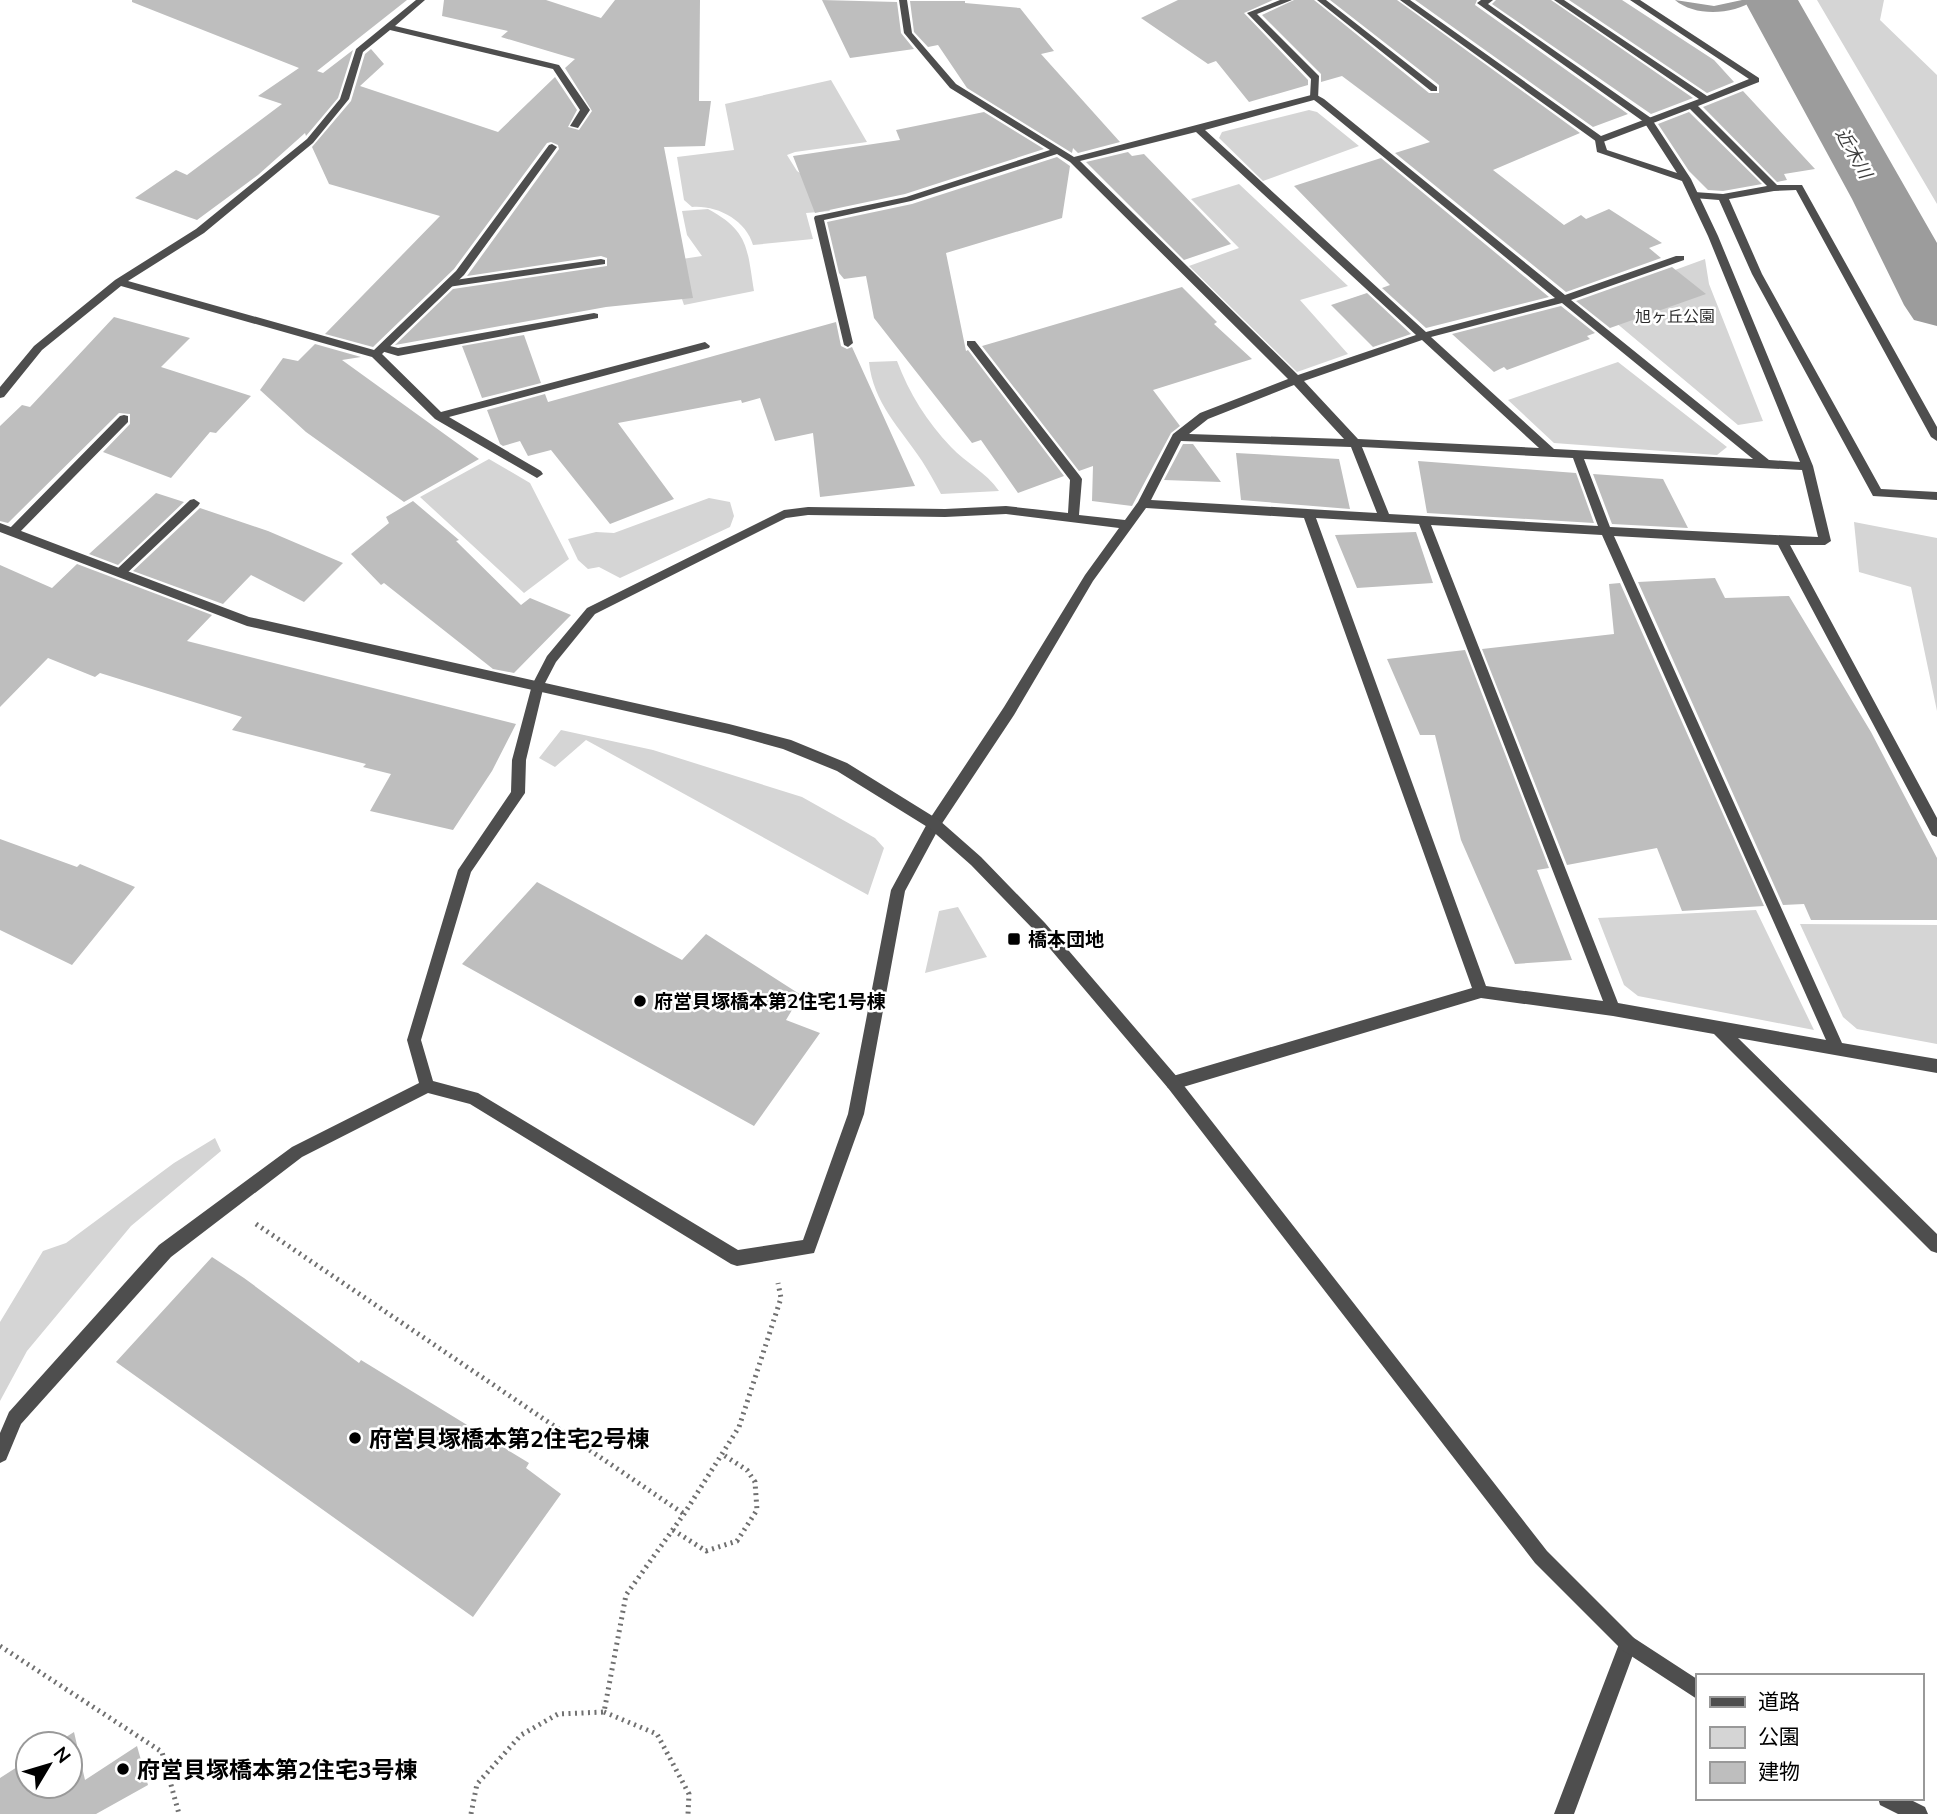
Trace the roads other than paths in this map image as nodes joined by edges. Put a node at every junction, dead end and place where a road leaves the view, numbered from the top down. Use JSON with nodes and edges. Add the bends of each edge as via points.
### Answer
{"nodes":[{"id":1,"x":421,"y":0,"type":"edge"},
{"id":2,"x":903,"y":0,"type":"edge"},
{"id":3,"x":1288,"y":0,"type":"edge"},
{"id":4,"x":1321,"y":0,"type":"edge"},
{"id":5,"x":1404,"y":0,"type":"edge"},
{"id":6,"x":1558,"y":0,"type":"edge"},
{"id":7,"x":1634,"y":0,"type":"edge"},
{"id":8,"x":1482,"y":1,"type":"edge"},
{"id":9,"x":389,"y":27,"type":"junction"},
{"id":10,"x":1434,"y":89,"type":"dead end"},
{"id":11,"x":1315,"y":97,"type":"junction"},
{"id":12,"x":1706,"y":99,"type":"junction"},
{"id":13,"x":1691,"y":104,"type":"junction"},
{"id":14,"x":1648,"y":120,"type":"junction"},
{"id":15,"x":575,"y":126,"type":"dead end"},
{"id":16,"x":1198,"y":129,"type":"junction"},
{"id":17,"x":1600,"y":140,"type":"junction"},
{"id":18,"x":552,"y":147,"type":"dead end"},
{"id":19,"x":1056,"y":151,"type":"junction"},
{"id":20,"x":1073,"y":160,"type":"junction"},
{"id":21,"x":1686,"y":178,"type":"junction"},
{"id":22,"x":1774,"y":188,"type":"junction"},
{"id":23,"x":1694,"y":195,"type":"junction"},
{"id":24,"x":1723,"y":197,"type":"junction"},
{"id":25,"x":1681,"y":258,"type":"dead end"},
{"id":26,"x":601,"y":262,"type":"dead end"},
{"id":27,"x":119,"y":282,"type":"junction"},
{"id":28,"x":448,"y":284,"type":"junction"},
{"id":29,"x":1563,"y":299,"type":"junction"},
{"id":30,"x":594,"y":316,"type":"dead end"},
{"id":31,"x":1423,"y":336,"type":"junction"},
{"id":32,"x":848,"y":343,"type":"dead end"},
{"id":33,"x":971,"y":343,"type":"dead end"},
{"id":34,"x":705,"y":346,"type":"dead end"},
{"id":35,"x":379,"y":351,"type":"junction"},
{"id":36,"x":1296,"y":380,"type":"junction"},
{"id":37,"x":0,"y":394,"type":"edge"},
{"id":38,"x":439,"y":416,"type":"junction"},
{"id":39,"x":124,"y":419,"type":"dead end"},
{"id":40,"x":1177,"y":437,"type":"junction"},
{"id":41,"x":1937,"y":437,"type":"edge"},
{"id":42,"x":1354,"y":443,"type":"junction"},
{"id":43,"x":1551,"y":453,"type":"junction"},
{"id":44,"x":1577,"y":454,"type":"junction"},
{"id":45,"x":1766,"y":464,"type":"junction"},
{"id":46,"x":1807,"y":466,"type":"junction"},
{"id":47,"x":537,"y":474,"type":"dead end"},
{"id":48,"x":1937,"y":496,"type":"edge"},
{"id":49,"x":194,"y":503,"type":"dead end"},
{"id":50,"x":1143,"y":504,"type":"junction"},
{"id":51,"x":1309,"y":514,"type":"junction"},
{"id":52,"x":1073,"y":518,"type":"junction"},
{"id":53,"x":1385,"y":518,"type":"junction"},
{"id":54,"x":1423,"y":520,"type":"junction"},
{"id":55,"x":1128,"y":525,"type":"junction"},
{"id":56,"x":7,"y":530,"type":"edge"},
{"id":57,"x":1606,"y":531,"type":"junction"},
{"id":58,"x":1782,"y":541,"type":"junction"},
{"id":59,"x":121,"y":572,"type":"junction"},
{"id":60,"x":538,"y":685,"type":"junction"},
{"id":61,"x":934,"y":824,"type":"junction"},
{"id":62,"x":1937,"y":831,"type":"edge"},
{"id":63,"x":1481,"y":992,"type":"junction"},
{"id":64,"x":1613,"y":1009,"type":"junction"},
{"id":65,"x":1718,"y":1028,"type":"junction"},
{"id":66,"x":1838,"y":1048,"type":"junction"},
{"id":67,"x":1937,"y":1066,"type":"edge"},
{"id":68,"x":1173,"y":1083,"type":"junction"},
{"id":69,"x":427,"y":1086,"type":"junction"},
{"id":70,"x":1937,"y":1245,"type":"edge"},
{"id":71,"x":0,"y":1454,"type":"edge"},
{"id":72,"x":1628,"y":1644,"type":"junction"},
{"id":73,"x":1696,"y":1689,"type":"edge"},
{"id":74,"x":1891,"y":1800,"type":"edge"},
{"id":75,"x":1564,"y":1814,"type":"edge"},
{"id":76,"x":1918,"y":1814,"type":"edge"}],
"edges":[{"from":1,"to":9,"type":"street"},
{"from":2,"to":19,"type":"street","via":[[908,33],[953,86]]},
{"from":3,"to":11,"type":"street","via":[[1251,13],[1316,78]]},
{"from":4,"to":10,"type":"street"},
{"from":5,"to":17,"type":"street"},
{"from":6,"to":12,"type":"street"},
{"from":7,"to":12,"type":"street","via":[[1756,80]]},
{"from":8,"to":14,"type":"street"},
{"from":9,"to":15,"type":"street","via":[[555,67],[584,110]]},
{"from":9,"to":27,"type":"street","via":[[359,51],[344,99],[310,141],[200,231]]},
{"from":11,"to":16,"type":"street"},
{"from":11,"to":29,"type":"street"},
{"from":12,"to":13,"type":"street"},
{"from":13,"to":14,"type":"street"},
{"from":13,"to":22,"type":"street"},
{"from":14,"to":17,"type":"street"},
{"from":14,"to":21,"type":"street"},
{"from":16,"to":20,"type":"street"},
{"from":16,"to":31,"type":"street"},
{"from":17,"to":21,"type":"street","via":[[1602,152]]},
{"from":18,"to":28,"type":"street"},
{"from":19,"to":20,"type":"street"},
{"from":19,"to":32,"type":"street","via":[[908,200],[819,218]]},
{"from":20,"to":36,"type":"street"},
{"from":21,"to":23,"type":"street"},
{"from":22,"to":24,"type":"street"},
{"from":22,"to":41,"type":"street","via":[[1799,187]]},
{"from":23,"to":24,"type":"street"},
{"from":23,"to":46,"type":"street"},
{"from":24,"to":48,"type":"street","via":[[1757,274],[1877,493]]},
{"from":25,"to":29,"type":"street"},
{"from":26,"to":28,"type":"street"},
{"from":27,"to":35,"type":"street"},
{"from":27,"to":37,"type":"street","via":[[38,348]]},
{"from":28,"to":35,"type":"street"},
{"from":29,"to":31,"type":"street"},
{"from":29,"to":45,"type":"street"},
{"from":30,"to":35,"type":"street","via":[[398,352]]},
{"from":31,"to":36,"type":"street"},
{"from":31,"to":43,"type":"street"},
{"from":33,"to":52,"type":"street","via":[[1076,479]]},
{"from":34,"to":38,"type":"street"},
{"from":35,"to":38,"type":"street"},
{"from":36,"to":40,"type":"street","via":[[1204,416]]},
{"from":36,"to":42,"type":"street"},
{"from":38,"to":47,"type":"street"},
{"from":39,"to":56,"type":"street"},
{"from":40,"to":42,"type":"street"},
{"from":40,"to":50,"type":"street"},
{"from":42,"to":43,"type":"street"},
{"from":42,"to":53,"type":"street"},
{"from":43,"to":44,"type":"street"},
{"from":44,"to":45,"type":"street"},
{"from":44,"to":57,"type":"street"},
{"from":45,"to":46,"type":"street"},
{"from":46,"to":58,"type":"street","via":[[1825,541]]},
{"from":49,"to":59,"type":"street"},
{"from":50,"to":51,"type":"street"},
{"from":50,"to":55,"type":"street"},
{"from":51,"to":53,"type":"street"},
{"from":51,"to":63,"type":"street"},
{"from":52,"to":55,"type":"street"},
{"from":52,"to":60,"type":"street","via":[[1006,510],[784,514],[592,611],[551,659]]},
{"from":53,"to":54,"type":"street"},
{"from":54,"to":57,"type":"street"},
{"from":54,"to":64,"type":"street"},
{"from":55,"to":61,"type":"street","via":[[1088,578],[1009,711]]},
{"from":56,"to":59,"type":"street"},
{"from":57,"to":58,"type":"street"},
{"from":57,"to":66,"type":"street"},
{"from":58,"to":62,"type":"street"},
{"from":59,"to":60,"type":"street","via":[[247,621]]},
{"from":60,"to":61,"type":"street","via":[[786,744],[842,767]]},
{"from":60,"to":69,"type":"street","via":[[519,760],[518,793],[465,870],[414,1040]]},
{"from":61,"to":68,"type":"street","via":[[1040,928]]},
{"from":61,"to":69,"type":"street","via":[[898,890],[856,1114],[808,1247],[737,1258],[473,1098]]},
{"from":63,"to":64,"type":"street"},
{"from":63,"to":68,"type":"street"},
{"from":64,"to":65,"type":"street"},
{"from":65,"to":66,"type":"street"},
{"from":65,"to":70,"type":"street"},
{"from":66,"to":67,"type":"street"},
{"from":68,"to":72,"type":"street","via":[[1541,1556]]},
{"from":69,"to":71,"type":"street","via":[[297,1153],[165,1251],[15,1418]]},
{"from":72,"to":73,"type":"street"},
{"from":72,"to":75,"type":"street"},
{"from":74,"to":76,"type":"street"}]}
